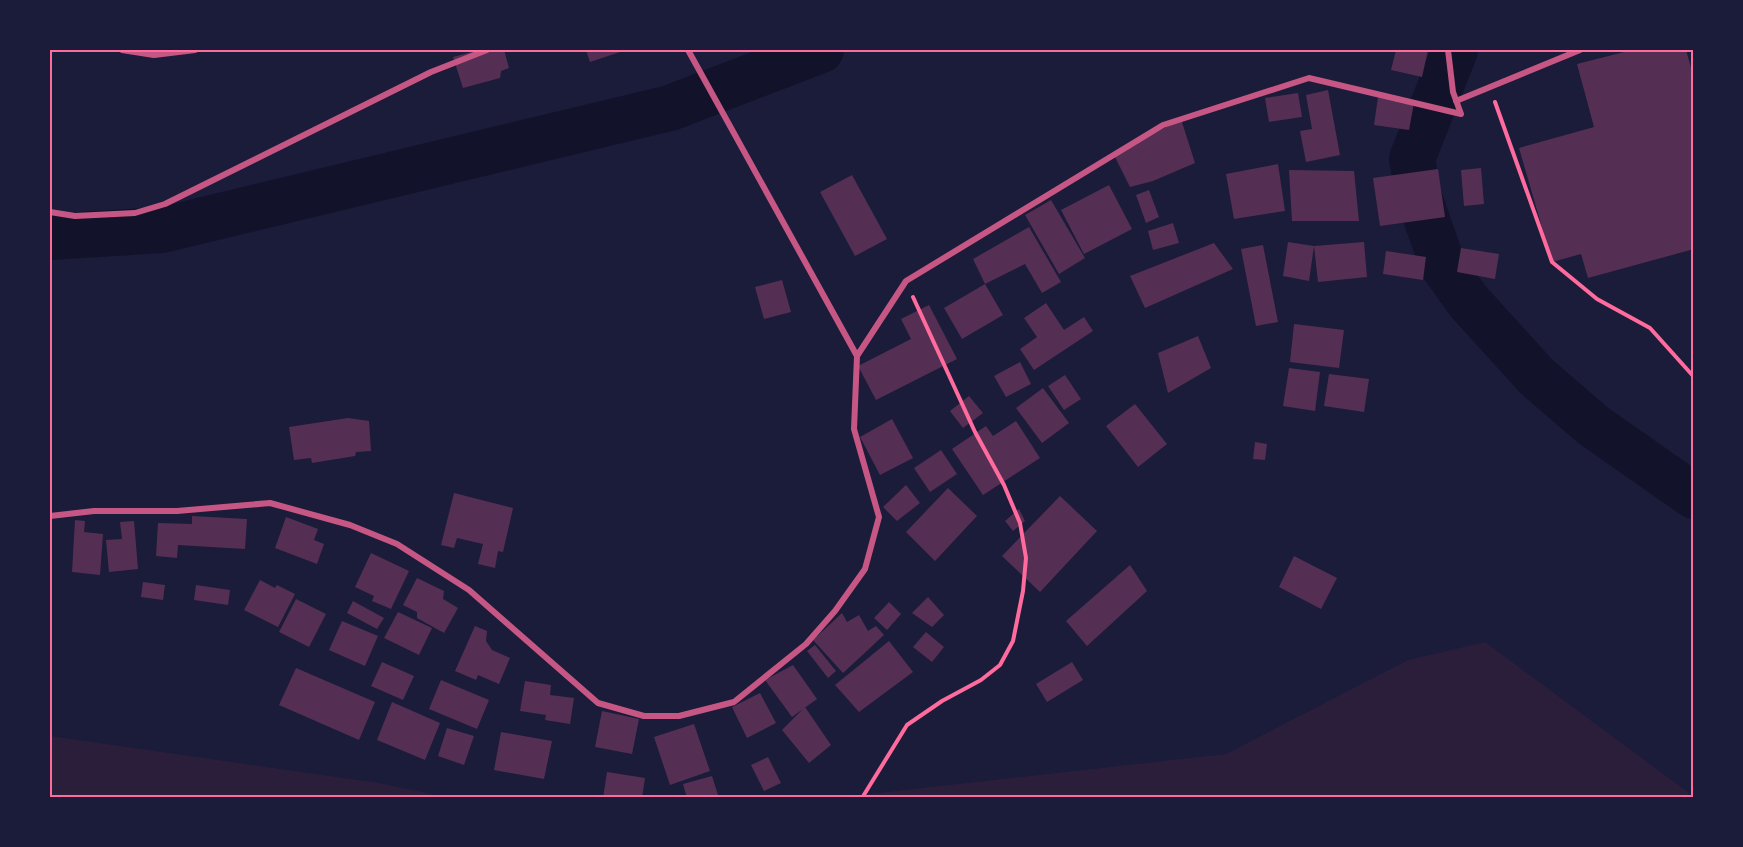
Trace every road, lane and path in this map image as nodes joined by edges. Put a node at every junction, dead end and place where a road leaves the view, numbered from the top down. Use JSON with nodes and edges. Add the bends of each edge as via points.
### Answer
{"nodes":[{"id":1,"x":122,"y":50,"type":"edge"},
{"id":2,"x":195,"y":50,"type":"edge"},
{"id":3,"x":488,"y":50,"type":"edge"},
{"id":4,"x":688,"y":50,"type":"edge"},
{"id":5,"x":1448,"y":50,"type":"edge"},
{"id":6,"x":1580,"y":50,"type":"edge"},
{"id":7,"x":1490,"y":87,"type":"junction"},
{"id":8,"x":1456,"y":101,"type":"junction"},
{"id":9,"x":50,"y":213,"type":"edge"},
{"id":10,"x":906,"y":281,"type":"junction"},
{"id":11,"x":857,"y":356,"type":"junction"},
{"id":12,"x":1694,"y":377,"type":"edge"},
{"id":13,"x":50,"y":516,"type":"edge"},
{"id":14,"x":862,"y":798,"type":"edge"}],
"edges":[{"from":1,"to":2,"type":"street","via":[[154,55]]},
{"from":3,"to":9,"type":"street","via":[[431,72],[165,204],[135,213]]},
{"from":4,"to":11,"type":"street"},
{"from":5,"to":8,"type":"street"},
{"from":6,"to":7,"type":"street"},
{"from":7,"to":8,"type":"street"},
{"from":7,"to":12,"type":"path","via":[[1552,262],[1597,299],[1650,328]]},
{"from":8,"to":10,"type":"street","via":[[1461,114],[1309,78],[1163,125]]},
{"from":10,"to":11,"type":"street"},
{"from":10,"to":14,"type":"path","via":[[975,432],[1004,485],[1020,524],[1026,558],[1013,641],[1000,666],[907,726]]},
{"from":11,"to":13,"type":"street","via":[[854,429],[879,517],[865,569],[807,644],[778,668],[734,702],[679,716],[644,716],[598,703],[469,590],[397,544],[350,525],[270,503]]}]}
